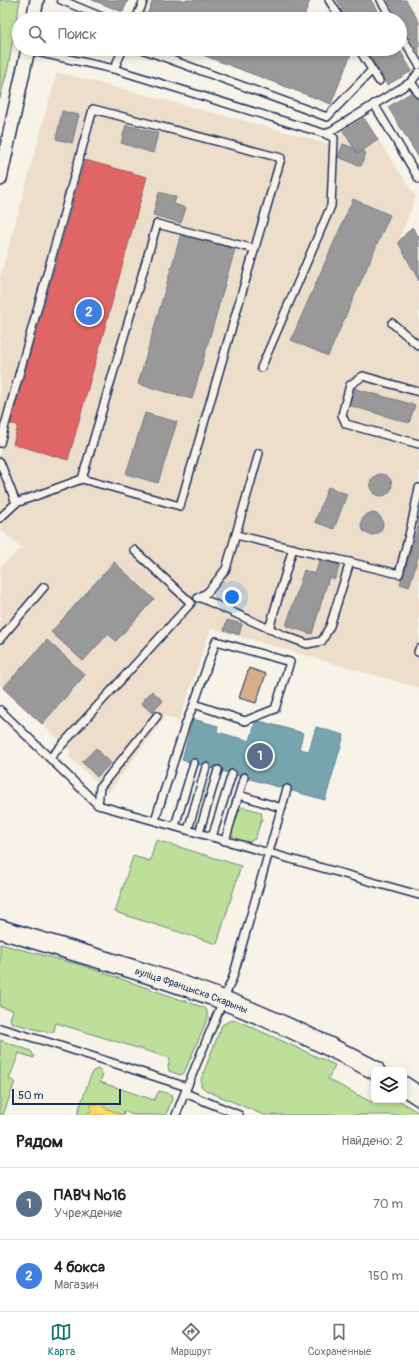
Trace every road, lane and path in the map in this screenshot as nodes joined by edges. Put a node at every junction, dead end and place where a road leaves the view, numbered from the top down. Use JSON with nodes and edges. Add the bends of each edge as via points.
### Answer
{"nodes":[{"id":1,"x":37,"y":0,"type":"edge"},
{"id":2,"x":61,"y":0,"type":"edge"},
{"id":3,"x":144,"y":0,"type":"edge"},
{"id":4,"x":329,"y":0,"type":"edge"},
{"id":5,"x":381,"y":0,"type":"edge"},
{"id":6,"x":34,"y":12,"type":"edge"},
{"id":7,"x":90,"y":12,"type":"edge"},
{"id":8,"x":139,"y":12,"type":"edge"},
{"id":9,"x":337,"y":12,"type":"edge"},
{"id":10,"x":388,"y":12,"type":"edge"},
{"id":11,"x":407,"y":45,"type":"edge"},
{"id":12,"x":27,"y":56,"type":"edge"},
{"id":13,"x":55,"y":56,"type":"edge"},
{"id":14,"x":120,"y":56,"type":"edge"},
{"id":15,"x":161,"y":56,"type":"edge"},
{"id":16,"x":363,"y":56,"type":"edge"},
{"id":17,"x":419,"y":65,"type":"edge"},
{"id":18,"x":114,"y":69,"type":"junction"},
{"id":19,"x":372,"y":70,"type":"junction"},
{"id":20,"x":419,"y":72,"type":"edge"},
{"id":21,"x":379,"y":81,"type":"dead end"},
{"id":22,"x":411,"y":82,"type":"junction"},
{"id":23,"x":419,"y":94,"type":"edge"},
{"id":24,"x":374,"y":104,"type":"junction"},
{"id":25,"x":326,"y":134,"type":"junction"},
{"id":26,"x":0,"y":179,"type":"edge"},
{"id":27,"x":419,"y":179,"type":"edge"},
{"id":28,"x":255,"y":249,"type":"junction"},
{"id":29,"x":392,"y":323,"type":"dead end"},
{"id":30,"x":419,"y":346,"type":"edge"},
{"id":31,"x":261,"y":368,"type":"dead end"},
{"id":32,"x":419,"y":392,"type":"edge"},
{"id":33,"x":0,"y":443,"type":"edge"},
{"id":34,"x":419,"y":444,"type":"edge"},
{"id":35,"x":260,"y":453,"type":"dead end"},
{"id":36,"x":0,"y":462,"type":"edge"},
{"id":37,"x":82,"y":479,"type":"junction"},
{"id":38,"x":419,"y":488,"type":"edge"},
{"id":39,"x":16,"y":503,"type":"junction"},
{"id":40,"x":0,"y":518,"type":"edge"},
{"id":41,"x":236,"y":535,"type":"junction"},
{"id":42,"x":293,"y":548,"type":"junction"},
{"id":43,"x":134,"y":550,"type":"dead end"},
{"id":44,"x":350,"y":562,"type":"junction"},
{"id":45,"x":44,"y":587,"type":"dead end"},
{"id":46,"x":199,"y":597,"type":"junction"},
{"id":47,"x":191,"y":603,"type":"junction"},
{"id":48,"x":269,"y":629,"type":"junction"},
{"id":49,"x":0,"y":639,"type":"edge"},
{"id":50,"x":194,"y":704,"type":"junction"},
{"id":51,"x":0,"y":710,"type":"edge"},
{"id":52,"x":157,"y":716,"type":"dead end"},
{"id":53,"x":50,"y":758,"type":"junction"},
{"id":54,"x":194,"y":763,"type":"dead end"},
{"id":55,"x":206,"y":767,"type":"dead end"},
{"id":56,"x":218,"y":770,"type":"dead end"},
{"id":57,"x":232,"y":774,"type":"dead end"},
{"id":58,"x":244,"y":778,"type":"dead end"},
{"id":59,"x":287,"y":789,"type":"dead end"},
{"id":60,"x":239,"y":795,"type":"junction"},
{"id":61,"x":98,"y":805,"type":"junction"},
{"id":62,"x":282,"y":808,"type":"junction"},
{"id":63,"x":155,"y":820,"type":"junction"},
{"id":64,"x":175,"y":826,"type":"junction"},
{"id":65,"x":188,"y":830,"type":"junction"},
{"id":66,"x":199,"y":833,"type":"junction"},
{"id":67,"x":212,"y":837,"type":"junction"},
{"id":68,"x":224,"y":841,"type":"junction"},
{"id":69,"x":269,"y":854,"type":"junction"},
{"id":70,"x":419,"y":895,"type":"edge"},
{"id":71,"x":0,"y":929,"type":"edge"},
{"id":72,"x":223,"y":1000,"type":"junction"},
{"id":73,"x":0,"y":1028,"type":"edge"},
{"id":74,"x":371,"y":1068,"type":"edge"},
{"id":75,"x":407,"y":1088,"type":"edge"},
{"id":76,"x":186,"y":1090,"type":"junction"},
{"id":77,"x":419,"y":1096,"type":"edge"},
{"id":78,"x":176,"y":1115,"type":"edge"},
{"id":79,"x":238,"y":1115,"type":"edge"}],
"edges":[{"from":1,"to":6,"type":"street"},
{"from":2,"to":7,"type":"lane"},
{"from":3,"to":8,"type":"lane"},
{"from":4,"to":9,"type":"lane"},
{"from":5,"to":10,"type":"lane"},
{"from":11,"to":17,"type":"lane"},
{"from":12,"to":26,"type":"street"},
{"from":13,"to":18,"type":"lane"},
{"from":14,"to":18,"type":"lane"},
{"from":15,"to":19,"type":"lane","via":[[327,117]]},
{"from":16,"to":19,"type":"lane"},
{"from":18,"to":25,"type":"lane"},
{"from":19,"to":21,"type":"lane"},
{"from":20,"to":22,"type":"lane"},
{"from":22,"to":23,"type":"lane"},
{"from":22,"to":24,"type":"lane"},
{"from":24,"to":25,"type":"lane"},
{"from":24,"to":27,"type":"lane"},
{"from":25,"to":31,"type":"lane","via":[[334,138],[331,206]]},
{"from":28,"to":33,"type":"lane","via":[[281,158],[93,109]]},
{"from":28,"to":37,"type":"lane","via":[[157,224]]},
{"from":28,"to":37,"type":"lane","via":[[180,506]]},
{"from":29,"to":30,"type":"lane"},
{"from":32,"to":34,"type":"lane","via":[[363,376],[350,385],[342,415],[346,424]]},
{"from":35,"to":41,"type":"lane"},
{"from":36,"to":39,"type":"lane"},
{"from":37,"to":39,"type":"lane"},
{"from":38,"to":44,"type":"lane","via":[[399,574]]},
{"from":39,"to":40,"type":"lane"},
{"from":41,"to":42,"type":"lane"},
{"from":41,"to":46,"type":"lane","via":[[226,569],[208,592]]},
{"from":42,"to":44,"type":"lane"},
{"from":42,"to":48,"type":"lane"},
{"from":43,"to":47,"type":"lane"},
{"from":44,"to":48,"type":"lane","via":[[330,626],[322,641],[307,644]]},
{"from":45,"to":49,"type":"lane"},
{"from":46,"to":47,"type":"lane"},
{"from":46,"to":48,"type":"lane"},
{"from":47,"to":53,"type":"lane"},
{"from":50,"to":50,"type":"lane","via":[[216,641],[290,662],[275,709],[245,721]]},
{"from":50,"to":63,"type":"lane"},
{"from":51,"to":53,"type":"lane"},
{"from":52,"to":61,"type":"lane","via":[[100,787]]},
{"from":53,"to":61,"type":"lane"},
{"from":54,"to":64,"type":"lane"},
{"from":55,"to":65,"type":"lane"},
{"from":56,"to":66,"type":"lane"},
{"from":57,"to":67,"type":"lane"},
{"from":58,"to":60,"type":"lane"},
{"from":59,"to":62,"type":"lane"},
{"from":60,"to":62,"type":"lane"},
{"from":60,"to":68,"type":"lane"},
{"from":61,"to":63,"type":"lane"},
{"from":62,"to":69,"type":"lane"},
{"from":63,"to":64,"type":"lane"},
{"from":64,"to":65,"type":"lane"},
{"from":65,"to":66,"type":"lane"},
{"from":66,"to":67,"type":"lane"},
{"from":67,"to":68,"type":"lane"},
{"from":68,"to":69,"type":"lane"},
{"from":69,"to":70,"type":"lane"},
{"from":69,"to":72,"type":"lane","via":[[233,977]]},
{"from":71,"to":72,"type":"main road","name":"вуліца Францыска Скарыны"},
{"from":72,"to":74,"type":"main road","name":"вуліца Францыска Скарыны"},
{"from":72,"to":76,"type":"lane"},
{"from":73,"to":76,"type":"lane"},
{"from":75,"to":77,"type":"main road"},
{"from":76,"to":78,"type":"lane"},
{"from":76,"to":79,"type":"lane"}]}
